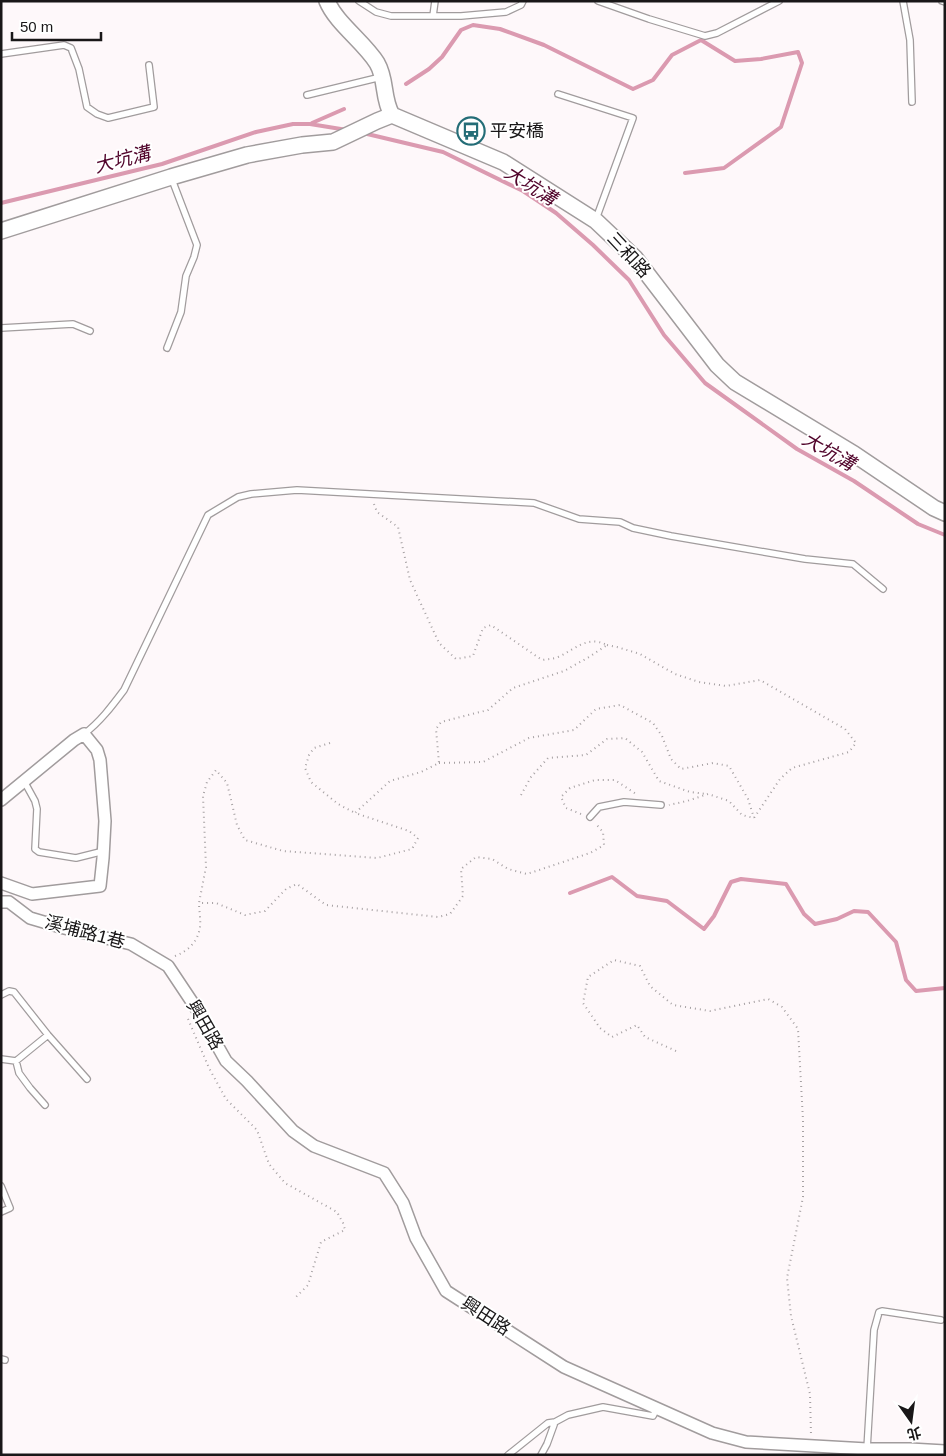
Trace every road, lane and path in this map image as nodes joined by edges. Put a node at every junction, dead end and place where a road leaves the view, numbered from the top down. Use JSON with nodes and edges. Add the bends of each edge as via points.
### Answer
{"nodes":[{"id":1,"x":327,"y":1,"type":"edge"},
{"id":2,"x":359,"y":1,"type":"edge"},
{"id":3,"x":435,"y":1,"type":"edge"},
{"id":4,"x":523,"y":1,"type":"edge"},
{"id":5,"x":779,"y":1,"type":"edge"},
{"id":6,"x":904,"y":1,"type":"edge"},
{"id":7,"x":604,"y":2,"type":"edge"},
{"id":8,"x":433,"y":16,"type":"junction"},
{"id":9,"x":1,"y":54,"type":"edge"},
{"id":10,"x":149,"y":65,"type":"dead end"},
{"id":11,"x":383,"y":76,"type":"junction"},
{"id":12,"x":558,"y":94,"type":"dead end"},
{"id":13,"x":307,"y":95,"type":"dead end"},
{"id":14,"x":912,"y":102,"type":"dead end"},
{"id":15,"x":392,"y":115,"type":"junction"},
{"id":16,"x":172,"y":177,"type":"junction"},
{"id":17,"x":596,"y":221,"type":"junction"},
{"id":18,"x":1,"y":232,"type":"edge"},
{"id":19,"x":1,"y":328,"type":"edge"},
{"id":20,"x":90,"y":331,"type":"dead end"},
{"id":21,"x":166,"y":348,"type":"dead end"},
{"id":22,"x":372,"y":494,"type":"junction"},
{"id":23,"x":945,"y":513,"type":"edge"},
{"id":24,"x":883,"y":589,"type":"dead end"},
{"id":25,"x":606,"y":645,"type":"junction"},
{"id":26,"x":84,"y":734,"type":"junction"},
{"id":27,"x":330,"y":743,"type":"dead end"},
{"id":28,"x":439,"y":763,"type":"junction"},
{"id":29,"x":24,"y":781,"type":"junction"},
{"id":30,"x":708,"y":794,"type":"junction"},
{"id":31,"x":521,"y":795,"type":"dead end"},
{"id":32,"x":639,"y":795,"type":"dead end"},
{"id":33,"x":1,"y":800,"type":"edge"},
{"id":34,"x":661,"y":805,"type":"joint"},
{"id":35,"x":355,"y":813,"type":"junction"},
{"id":36,"x":590,"y":817,"type":"junction"},
{"id":37,"x":754,"y":818,"type":"junction"},
{"id":38,"x":104,"y":851,"type":"junction"},
{"id":39,"x":1,"y":883,"type":"edge"},
{"id":40,"x":1,"y":902,"type":"edge"},
{"id":41,"x":199,"y":903,"type":"junction"},
{"id":42,"x":168,"y":966,"type":"junction"},
{"id":43,"x":1,"y":995,"type":"edge"},
{"id":44,"x":185,"y":1014,"type":"dead end"},
{"id":45,"x":48,"y":1035,"type":"junction"},
{"id":46,"x":676,"y":1051,"type":"dead end"},
{"id":47,"x":1,"y":1059,"type":"edge"},
{"id":48,"x":16,"y":1061,"type":"junction"},
{"id":49,"x":87,"y":1079,"type":"dead end"},
{"id":50,"x":45,"y":1105,"type":"dead end"},
{"id":51,"x":1,"y":1186,"type":"edge"},
{"id":52,"x":1,"y":1212,"type":"edge"},
{"id":53,"x":296,"y":1297,"type":"dead end"},
{"id":54,"x":941,"y":1320,"type":"dead end"},
{"id":55,"x":658,"y":1408,"type":"junction"},
{"id":56,"x":555,"y":1422,"type":"junction"},
{"id":57,"x":811,"y":1445,"type":"junction"},
{"id":58,"x":867,"y":1449,"type":"junction"},
{"id":59,"x":945,"y":1451,"type":"edge"},
{"id":60,"x":508,"y":1455,"type":"edge"},
{"id":61,"x":541,"y":1455,"type":"edge"}],
"edges":[{"from":1,"to":11,"type":"main road","via":[[377,63]]},
{"from":2,"to":8,"type":"lane","via":[[376,12],[391,16]]},
{"from":3,"to":8,"type":"lane"},
{"from":4,"to":8,"type":"lane","via":[[506,12]]},
{"from":5,"to":7,"type":"lane","via":[[717,33],[704,36]]},
{"from":6,"to":14,"type":"lane","via":[[910,40]]},
{"from":9,"to":10,"type":"lane","via":[[64,45],[71,48],[87,107],[108,118],[154,108]]},
{"from":11,"to":13,"type":"lane"},
{"from":11,"to":15,"type":"main road","via":[[386,104]]},
{"from":12,"to":17,"type":"lane","via":[[633,118]]},
{"from":15,"to":16,"type":"main road","via":[[334,142],[247,155]]},
{"from":15,"to":17,"type":"main road","name":"三和路","via":[[503,162]]},
{"from":16,"to":18,"type":"main road"},
{"from":16,"to":21,"type":"lane","via":[[197,245],[186,276],[181,312]]},
{"from":17,"to":23,"type":"main road","name":"三和路","via":[[635,258],[718,365],[735,382]]},
{"from":19,"to":20,"type":"lane","via":[[73,324]]},
{"from":22,"to":24,"type":"lane","via":[[534,503],[579,519],[620,522],[671,536],[853,564]]},
{"from":22,"to":25,"type":"path","via":[[377,512],[398,527],[410,580],[439,643],[456,659],[473,656],[483,628],[491,625],[542,660],[556,658],[589,640]]},
{"from":22,"to":26,"type":"lane","via":[[297,490],[251,494],[238,497],[208,515],[124,690],[110,710]]},
{"from":25,"to":28,"type":"path","via":[[564,671],[513,688],[488,710],[441,722],[436,729]]},
{"from":25,"to":37,"type":"path","via":[[640,654],[675,674],[699,682],[726,686],[760,680],[845,729],[856,743],[849,752],[792,768],[780,779]]},
{"from":26,"to":29,"type":"street"},
{"from":26,"to":38,"type":"street","via":[[97,750],[100,760]]},
{"from":27,"to":35,"type":"path","via":[[314,748],[308,755],[305,768],[311,782]]},
{"from":28,"to":35,"type":"path","via":[[390,781]]},
{"from":28,"to":37,"type":"path","via":[[483,762],[530,738],[574,730],[596,709],[620,706],[653,723],[662,736],[670,759],[681,769],[713,763],[729,766],[748,799]]},
{"from":29,"to":33,"type":"street"},
{"from":29,"to":38,"type":"lane","via":[[37,809],[34,849],[76,858]]},
{"from":30,"to":31,"type":"path","via":[[690,792],[659,781],[642,752],[625,738],[607,739],[586,755],[548,758],[531,777]]},
{"from":30,"to":34,"type":"path"},
{"from":30,"to":37,"type":"path","via":[[729,802],[742,815]]},
{"from":32,"to":36,"type":"path","via":[[615,780],[595,780],[570,788],[561,797],[566,808]]},
{"from":34,"to":36,"type":"lane","via":[[624,802],[599,807]]},
{"from":35,"to":41,"type":"path","via":[[410,831],[418,838],[412,849],[377,858],[284,851],[245,840],[237,825],[227,783],[216,770],[207,782],[204,796],[206,867]]},
{"from":36,"to":41,"type":"path","via":[[603,832],[604,845],[590,853],[526,874],[508,869],[492,859],[476,857],[461,869],[463,896],[450,914],[438,917],[326,904],[297,884],[286,889],[265,911],[245,915],[216,903]]},
{"from":38,"to":39,"type":"street","via":[[100,886],[32,894]]},
{"from":40,"to":42,"type":"street","name":"溪埔路1巷","via":[[9,902],[30,918],[132,944]]},
{"from":41,"to":42,"type":"path","via":[[200,927],[194,943],[185,952],[171,958]]},
{"from":42,"to":55,"type":"street","name":"興田路","via":[[226,1061],[292,1131],[314,1146],[384,1173],[446,1291],[564,1367]]},
{"from":43,"to":45,"type":"lane","via":[[14,992]]},
{"from":44,"to":53,"type":"path","via":[[226,1099],[258,1130],[269,1164],[285,1183],[337,1212],[343,1223],[345,1230],[321,1242],[308,1285]]},
{"from":45,"to":48,"type":"lane"},
{"from":45,"to":49,"type":"lane"},
{"from":46,"to":57,"type":"path","via":[[644,1037],[637,1025],[612,1038],[600,1028],[583,1003],[588,977],[614,960],[640,966],[650,986],[673,1005],[710,1011],[768,999],[782,1006],[798,1029],[803,1120],[802,1197],[787,1278],[791,1316],[810,1394]]},
{"from":47,"to":48,"type":"lane"},
{"from":48,"to":50,"type":"lane","via":[[19,1073]]},
{"from":51,"to":52,"type":"lane","via":[[10,1208]]},
{"from":54,"to":58,"type":"lane","via":[[879,1312],[874,1330]]},
{"from":55,"to":56,"type":"lane","via":[[653,1416],[603,1407],[568,1415]]},
{"from":55,"to":57,"type":"street","name":"興田路","via":[[712,1433],[746,1442]]},
{"from":56,"to":60,"type":"lane","via":[[548,1423]]},
{"from":56,"to":61,"type":"lane"},
{"from":57,"to":58,"type":"street","name":"興田路"},
{"from":58,"to":59,"type":"street","name":"興田路"}]}
